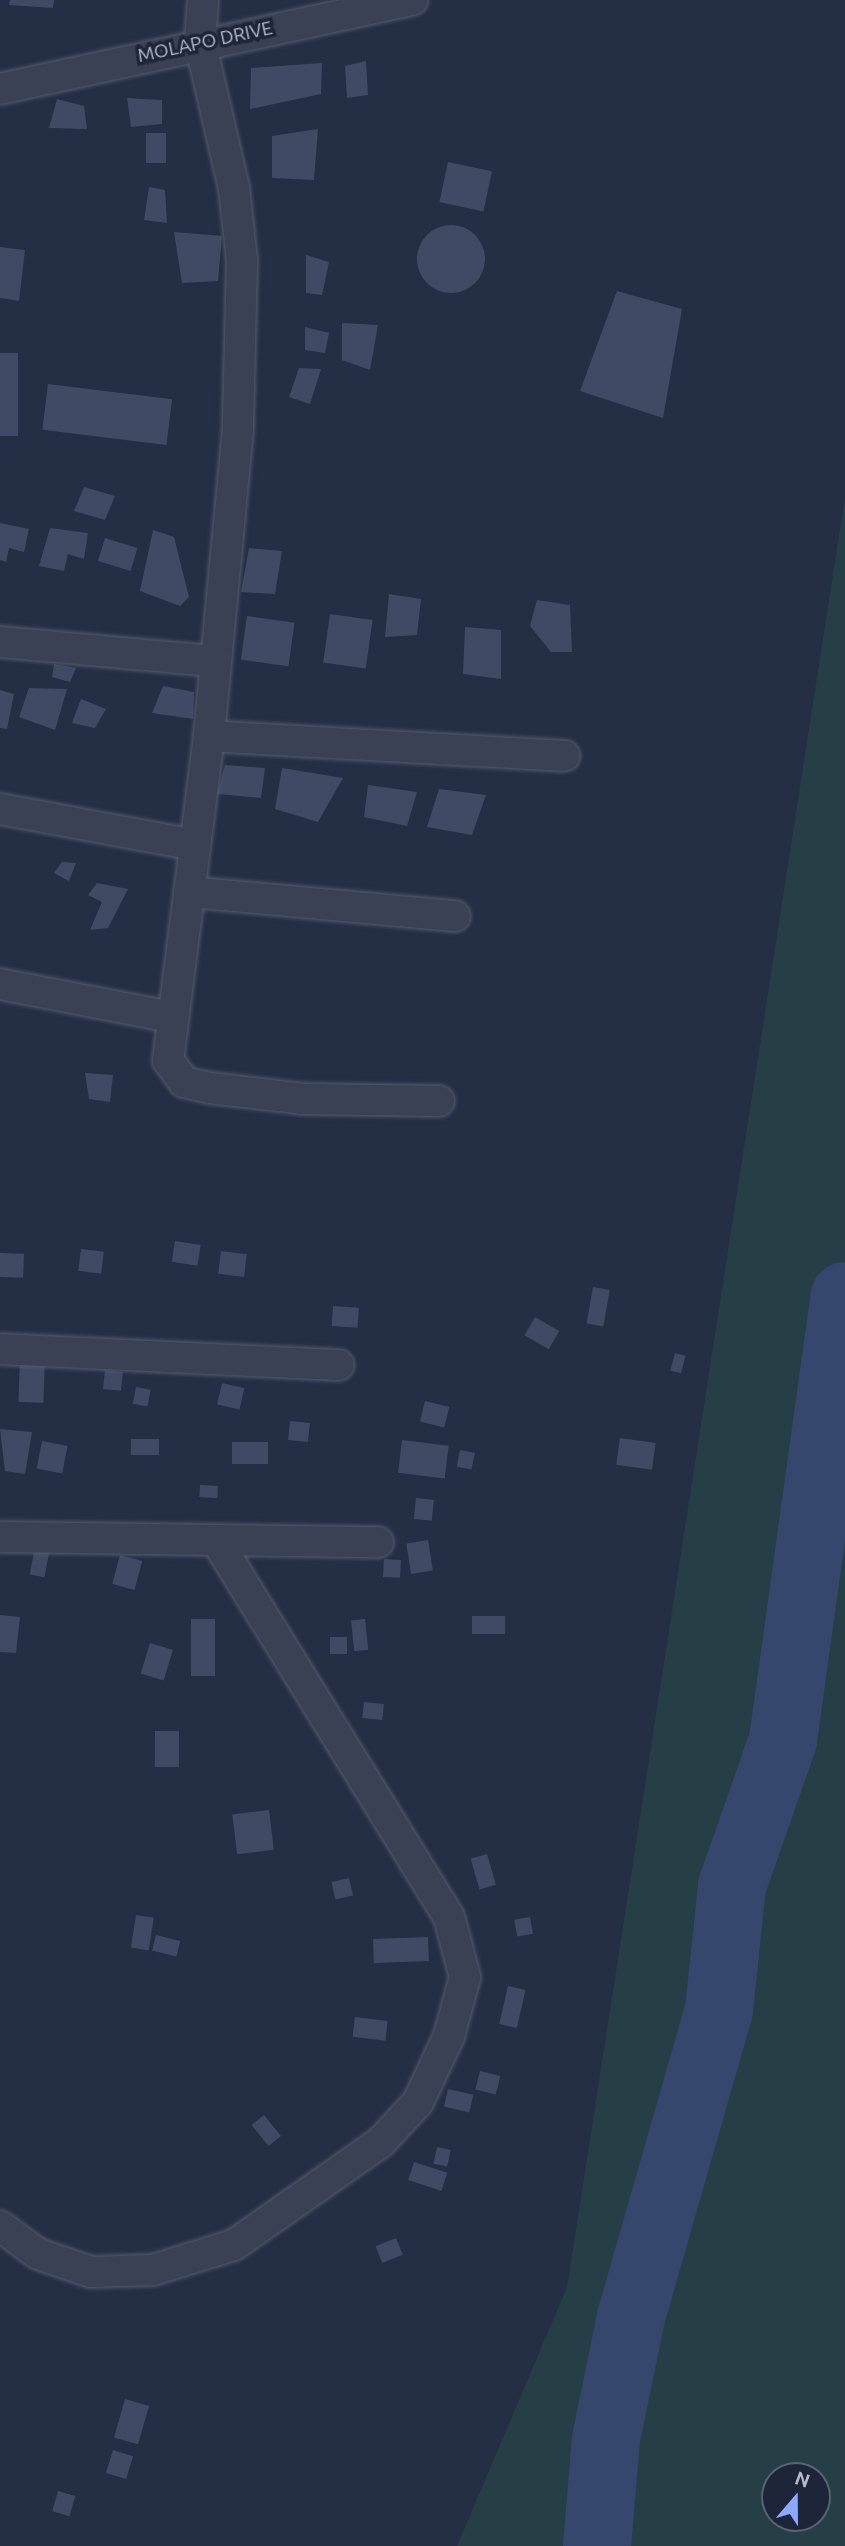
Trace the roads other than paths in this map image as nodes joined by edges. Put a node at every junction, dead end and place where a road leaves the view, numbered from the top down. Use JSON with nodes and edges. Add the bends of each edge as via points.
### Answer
{"nodes":[{"id":1,"x":202,"y":0,"type":"edge"},
{"id":2,"x":412,"y":0,"type":"edge"},
{"id":3,"x":200,"y":42,"type":"junction"},
{"id":4,"x":0,"y":89,"type":"edge"},
{"id":5,"x":0,"y":642,"type":"edge"},
{"id":6,"x":214,"y":661,"type":"junction"},
{"id":7,"x":209,"y":736,"type":"junction"},
{"id":8,"x":564,"y":756,"type":"dead end"},
{"id":9,"x":0,"y":809,"type":"edge"},
{"id":10,"x":195,"y":845,"type":"junction"},
{"id":11,"x":189,"y":892,"type":"junction"},
{"id":12,"x":455,"y":916,"type":"dead end"},
{"id":13,"x":0,"y":984,"type":"edge"},
{"id":14,"x":172,"y":1017,"type":"junction"},
{"id":15,"x":439,"y":1101,"type":"dead end"},
{"id":16,"x":0,"y":1349,"type":"edge"},
{"id":17,"x":339,"y":1365,"type":"dead end"},
{"id":18,"x":0,"y":1536,"type":"edge"},
{"id":19,"x":216,"y":1542,"type":"junction"},
{"id":20,"x":378,"y":1542,"type":"dead end"},
{"id":21,"x":0,"y":2226,"type":"edge"}],
"edges":[{"from":1,"to":3,"type":"street"},
{"from":2,"to":3,"type":"street","name":"MOLAPO DRIVE"},
{"from":3,"to":4,"type":"street","name":"MOLAPO DRIVE"},
{"from":3,"to":6,"type":"street","via":[[234,188],[242,260],[238,429]]},
{"from":5,"to":6,"type":"street"},
{"from":6,"to":7,"type":"street"},
{"from":7,"to":8,"type":"street"},
{"from":7,"to":10,"type":"street"},
{"from":9,"to":10,"type":"street"},
{"from":10,"to":11,"type":"street"},
{"from":11,"to":12,"type":"street"},
{"from":11,"to":14,"type":"street"},
{"from":13,"to":14,"type":"street"},
{"from":14,"to":15,"type":"street","via":[[168,1060],[184,1082],[303,1099]]},
{"from":16,"to":17,"type":"street"},
{"from":18,"to":19,"type":"street"},
{"from":19,"to":20,"type":"street"},
{"from":19,"to":21,"type":"street","via":[[449,1917],[465,1977],[449,2036],[418,2102],[381,2142],[234,2245],[153,2270],[91,2272],[38,2254]]}]}
